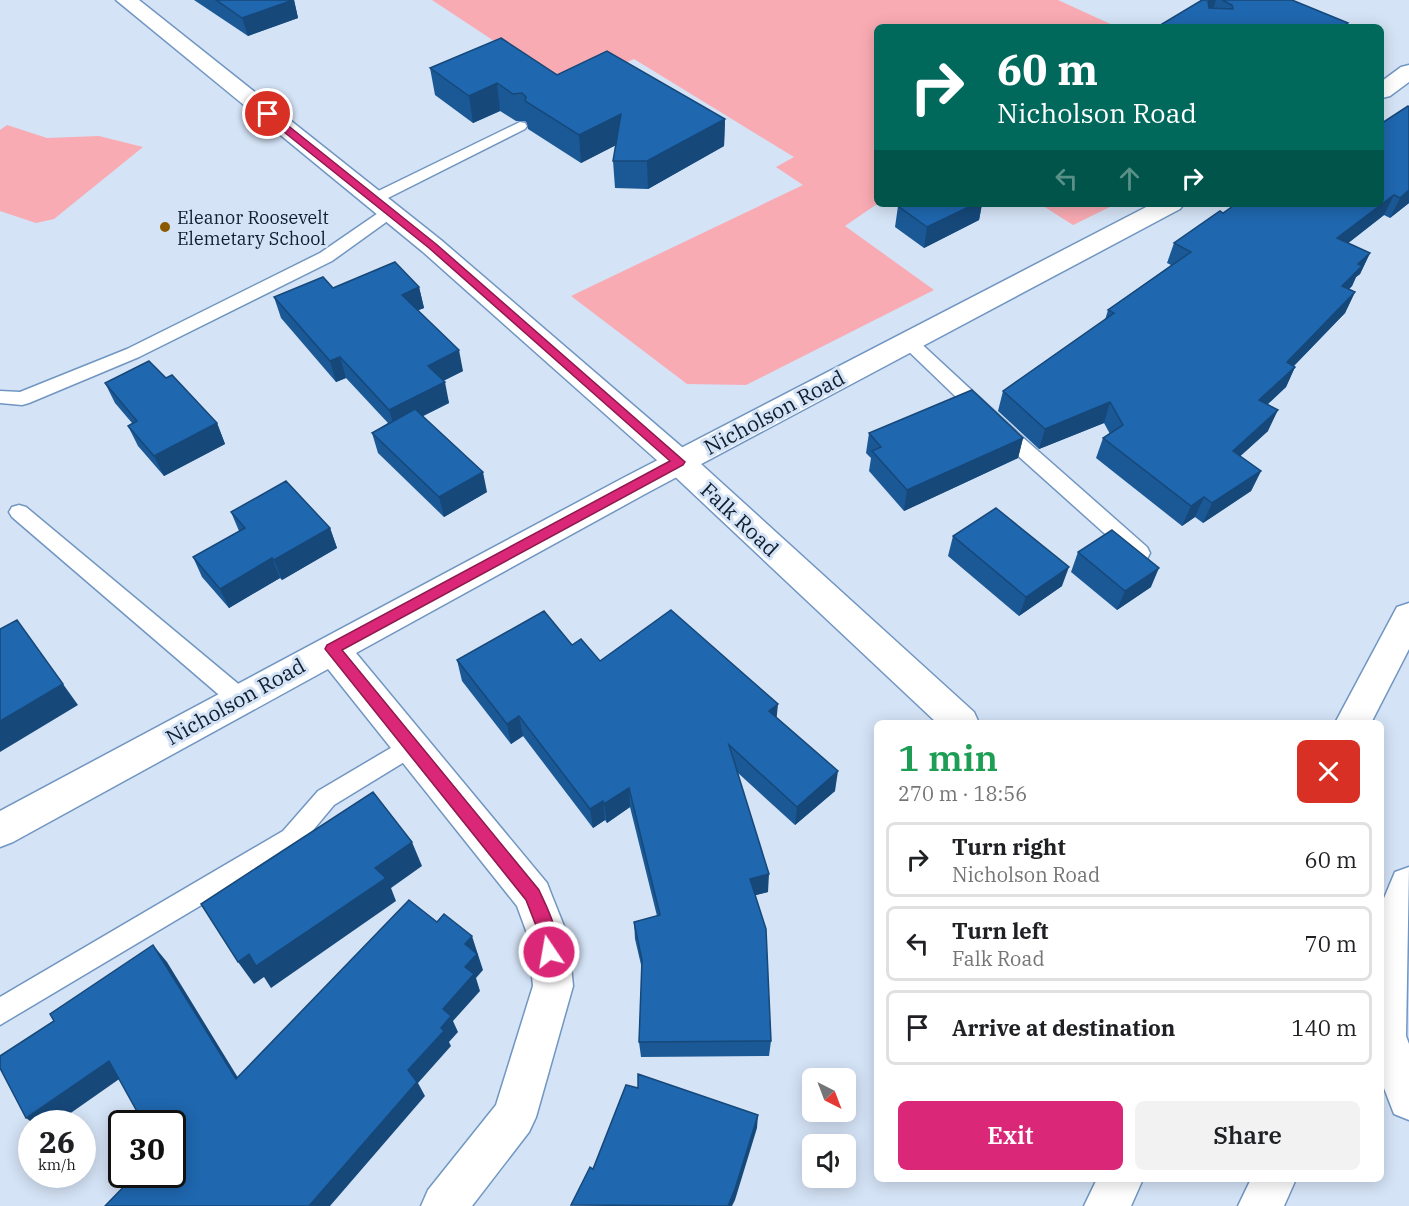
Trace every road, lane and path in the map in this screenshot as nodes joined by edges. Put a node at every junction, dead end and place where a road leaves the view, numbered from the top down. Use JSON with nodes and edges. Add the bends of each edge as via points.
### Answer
{"nodes":[{"id":1,"x":126,"y":0,"type":"edge"},
{"id":2,"x":1409,"y":72,"type":"edge"},
{"id":3,"x":1384,"y":90,"type":"edge"},
{"id":4,"x":520,"y":126,"type":"dead end"},
{"id":5,"x":382,"y":205,"type":"junction"},
{"id":6,"x":1165,"y":207,"type":"edge"},
{"id":7,"x":908,"y":341,"type":"junction"},
{"id":8,"x":0,"y":398,"type":"edge"},
{"id":9,"x":679,"y":462,"type":"junction"},
{"id":10,"x":19,"y":512,"type":"dead end"},
{"id":11,"x":1140,"y":553,"type":"edge"},
{"id":12,"x":1409,"y":616,"type":"edge"},
{"id":13,"x":332,"y":649,"type":"junction"},
{"id":14,"x":240,"y":699,"type":"junction"},
{"id":15,"x":958,"y":720,"type":"edge"},
{"id":16,"x":1355,"y":720,"type":"edge"},
{"id":17,"x":411,"y":746,"type":"junction"},
{"id":18,"x":0,"y":830,"type":"edge"},
{"id":19,"x":1409,"y":885,"type":"edge"},
{"id":20,"x":1386,"y":936,"type":"edge"},
{"id":21,"x":0,"y":1012,"type":"edge"},
{"id":22,"x":1409,"y":1099,"type":"edge"},
{"id":23,"x":1119,"y":1182,"type":"edge"},
{"id":24,"x":1273,"y":1182,"type":"edge"},
{"id":25,"x":444,"y":1206,"type":"edge"},
{"id":26,"x":1107,"y":1206,"type":"edge"},
{"id":27,"x":1261,"y":1206,"type":"edge"}],
"edges":[{"from":1,"to":5,"type":"main road","name":"Falk Road"},
{"from":2,"to":3,"type":"main road"},
{"from":4,"to":5,"type":"lane"},
{"from":5,"to":8,"type":"lane","via":[[326,257],[133,353],[22,399]]},
{"from":5,"to":9,"type":"main road","name":"Falk Road"},
{"from":6,"to":7,"type":"main road","name":"Nicholson Road"},
{"from":7,"to":9,"type":"main road","name":"Nicholson Road"},
{"from":7,"to":11,"type":"lane"},
{"from":9,"to":13,"type":"main road","name":"Nicholson Road"},
{"from":9,"to":15,"type":"main road","name":"Falk Road"},
{"from":10,"to":14,"type":"lane"},
{"from":12,"to":16,"type":"main road"},
{"from":13,"to":14,"type":"main road","name":"Nicholson Road"},
{"from":13,"to":17,"type":"main road"},
{"from":14,"to":18,"type":"main road","name":"Nicholson Road"},
{"from":17,"to":21,"type":"lane","via":[[326,798],[291,839]]},
{"from":17,"to":25,"type":"main road","via":[[533,896],[548,936],[553,986],[514,1118]]},
{"from":19,"to":20,"type":"main road"},
{"from":20,"to":22,"type":"main road","via":[[1385,1036]]},
{"from":23,"to":26,"type":"main road"},
{"from":24,"to":27,"type":"main road"}]}
